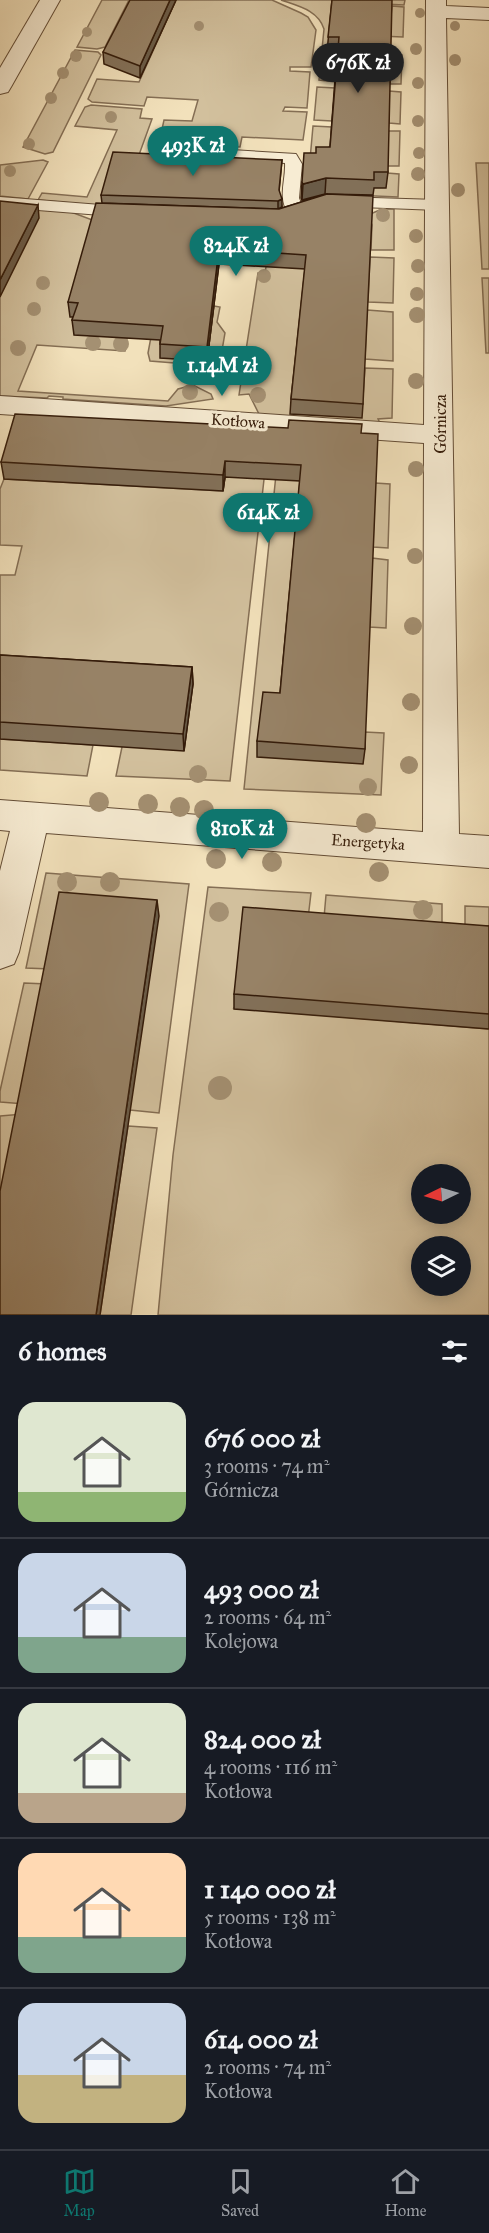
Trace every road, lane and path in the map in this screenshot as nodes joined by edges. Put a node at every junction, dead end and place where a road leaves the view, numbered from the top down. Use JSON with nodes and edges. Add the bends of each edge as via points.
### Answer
{"nodes":[{"id":1,"x":50,"y":0,"type":"edge"},
{"id":2,"x":436,"y":6,"type":"edge"},
{"id":3,"x":489,"y":14,"type":"edge"},
{"id":4,"x":0,"y":87,"type":"edge"},
{"id":5,"x":167,"y":151,"type":"dead end"},
{"id":6,"x":0,"y":202,"type":"edge"},
{"id":7,"x":438,"y":205,"type":"junction"},
{"id":8,"x":143,"y":212,"type":"edge"},
{"id":9,"x":0,"y":405,"type":"edge"},
{"id":10,"x":440,"y":435,"type":"junction"},
{"id":11,"x":16,"y":817,"type":"edge"},
{"id":12,"x":441,"y":847,"type":"junction"},
{"id":13,"x":489,"y":852,"type":"edge"},
{"id":14,"x":0,"y":952,"type":"edge"}],
"edges":[{"from":1,"to":4,"type":"street"},
{"from":2,"to":3,"type":"street"},
{"from":2,"to":7,"type":"street","name":"Górnicza"},
{"from":5,"to":7,"type":"lane","via":[[290,158],[294,164],[287,214],[320,203]]},
{"from":6,"to":8,"type":"lane"},
{"from":7,"to":10,"type":"street","name":"Górnicza"},
{"from":9,"to":10,"type":"street","name":"Kotłowa"},
{"from":10,"to":12,"type":"street","name":"Górnicza"},
{"from":11,"to":12,"type":"street","name":"Energetyka"},
{"from":11,"to":14,"type":"street","name":"Energetyka"},
{"from":12,"to":13,"type":"street","name":"Energetyka"}]}
